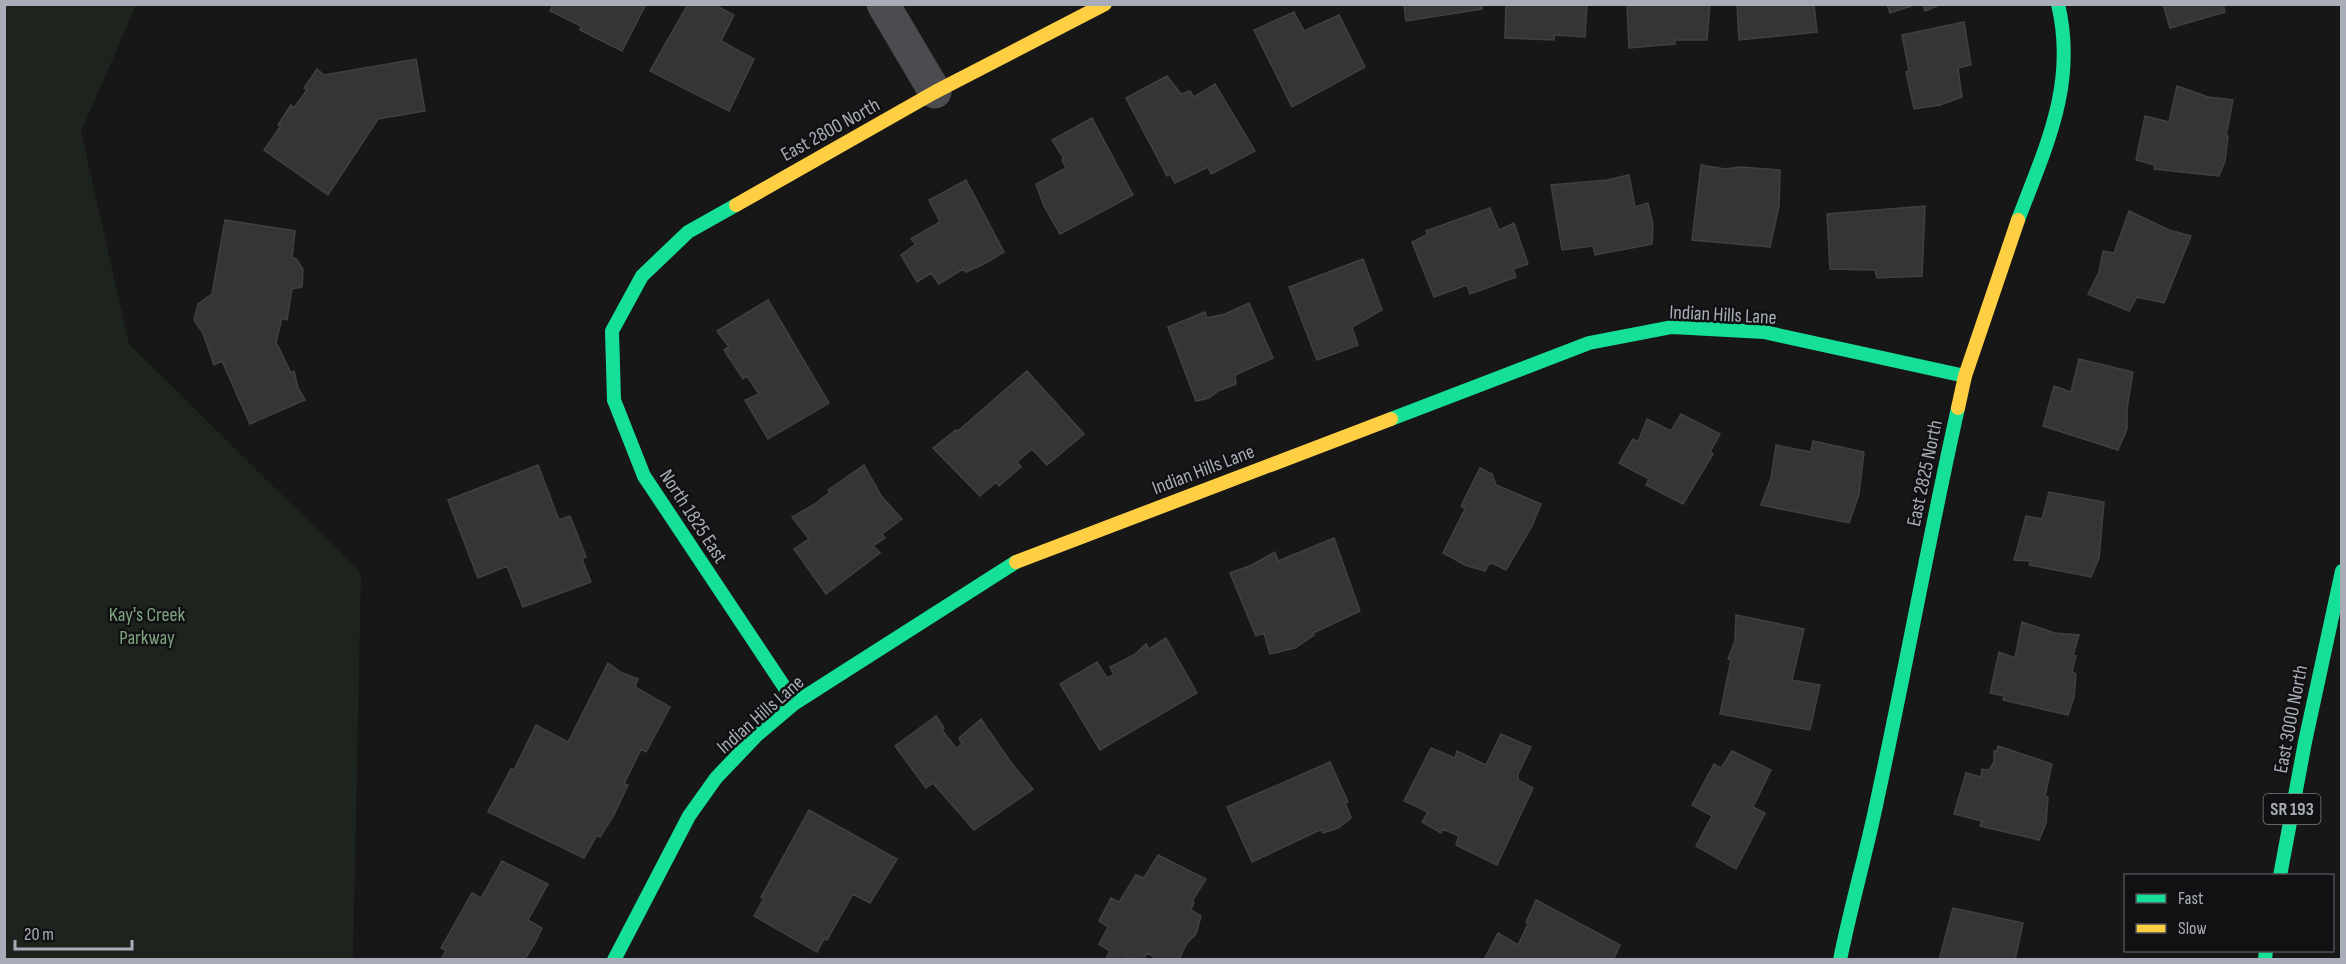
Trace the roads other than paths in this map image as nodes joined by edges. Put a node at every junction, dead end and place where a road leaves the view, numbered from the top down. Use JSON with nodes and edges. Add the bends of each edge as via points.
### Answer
{"nodes":[{"id":1,"x":883,"y":4,"type":"edge"},
{"id":2,"x":1105,"y":4,"type":"edge"},
{"id":3,"x":2058,"y":4,"type":"edge"},
{"id":4,"x":934,"y":92,"type":"junction"},
{"id":5,"x":612,"y":331,"type":"joint"},
{"id":6,"x":1965,"y":376,"type":"junction"},
{"id":7,"x":2342,"y":570,"type":"edge"},
{"id":8,"x":795,"y":704,"type":"junction"},
{"id":9,"x":2280,"y":874,"type":"edge"},
{"id":10,"x":614,"y":960,"type":"edge"},
{"id":11,"x":1840,"y":960,"type":"edge"}],
"edges":[{"from":1,"to":4,"type":"street"},
{"from":2,"to":4,"type":"street","name":"East 2800 North"},
{"from":3,"to":6,"type":"street","name":"East 2825 North","via":[[2064,29],[2064,81],[2048,142]]},
{"from":4,"to":5,"type":"street","name":"East 2800 North","via":[[688,232],[642,276]]},
{"from":5,"to":8,"type":"street","name":"North 1825 East","via":[[614,400],[644,476]]},
{"from":6,"to":8,"type":"street","name":"Indian Hills Lane","via":[[1764,333],[1672,327],[1589,343],[1010,564]]},
{"from":6,"to":11,"type":"street","name":"East 2825 North","via":[[1878,798]]},
{"from":7,"to":9,"type":"street","name":"East 3000 North","number":"SR 193"},
{"from":8,"to":10,"type":"street","name":"Indian Hills Lane","via":[[716,778],[689,816]]}]}
